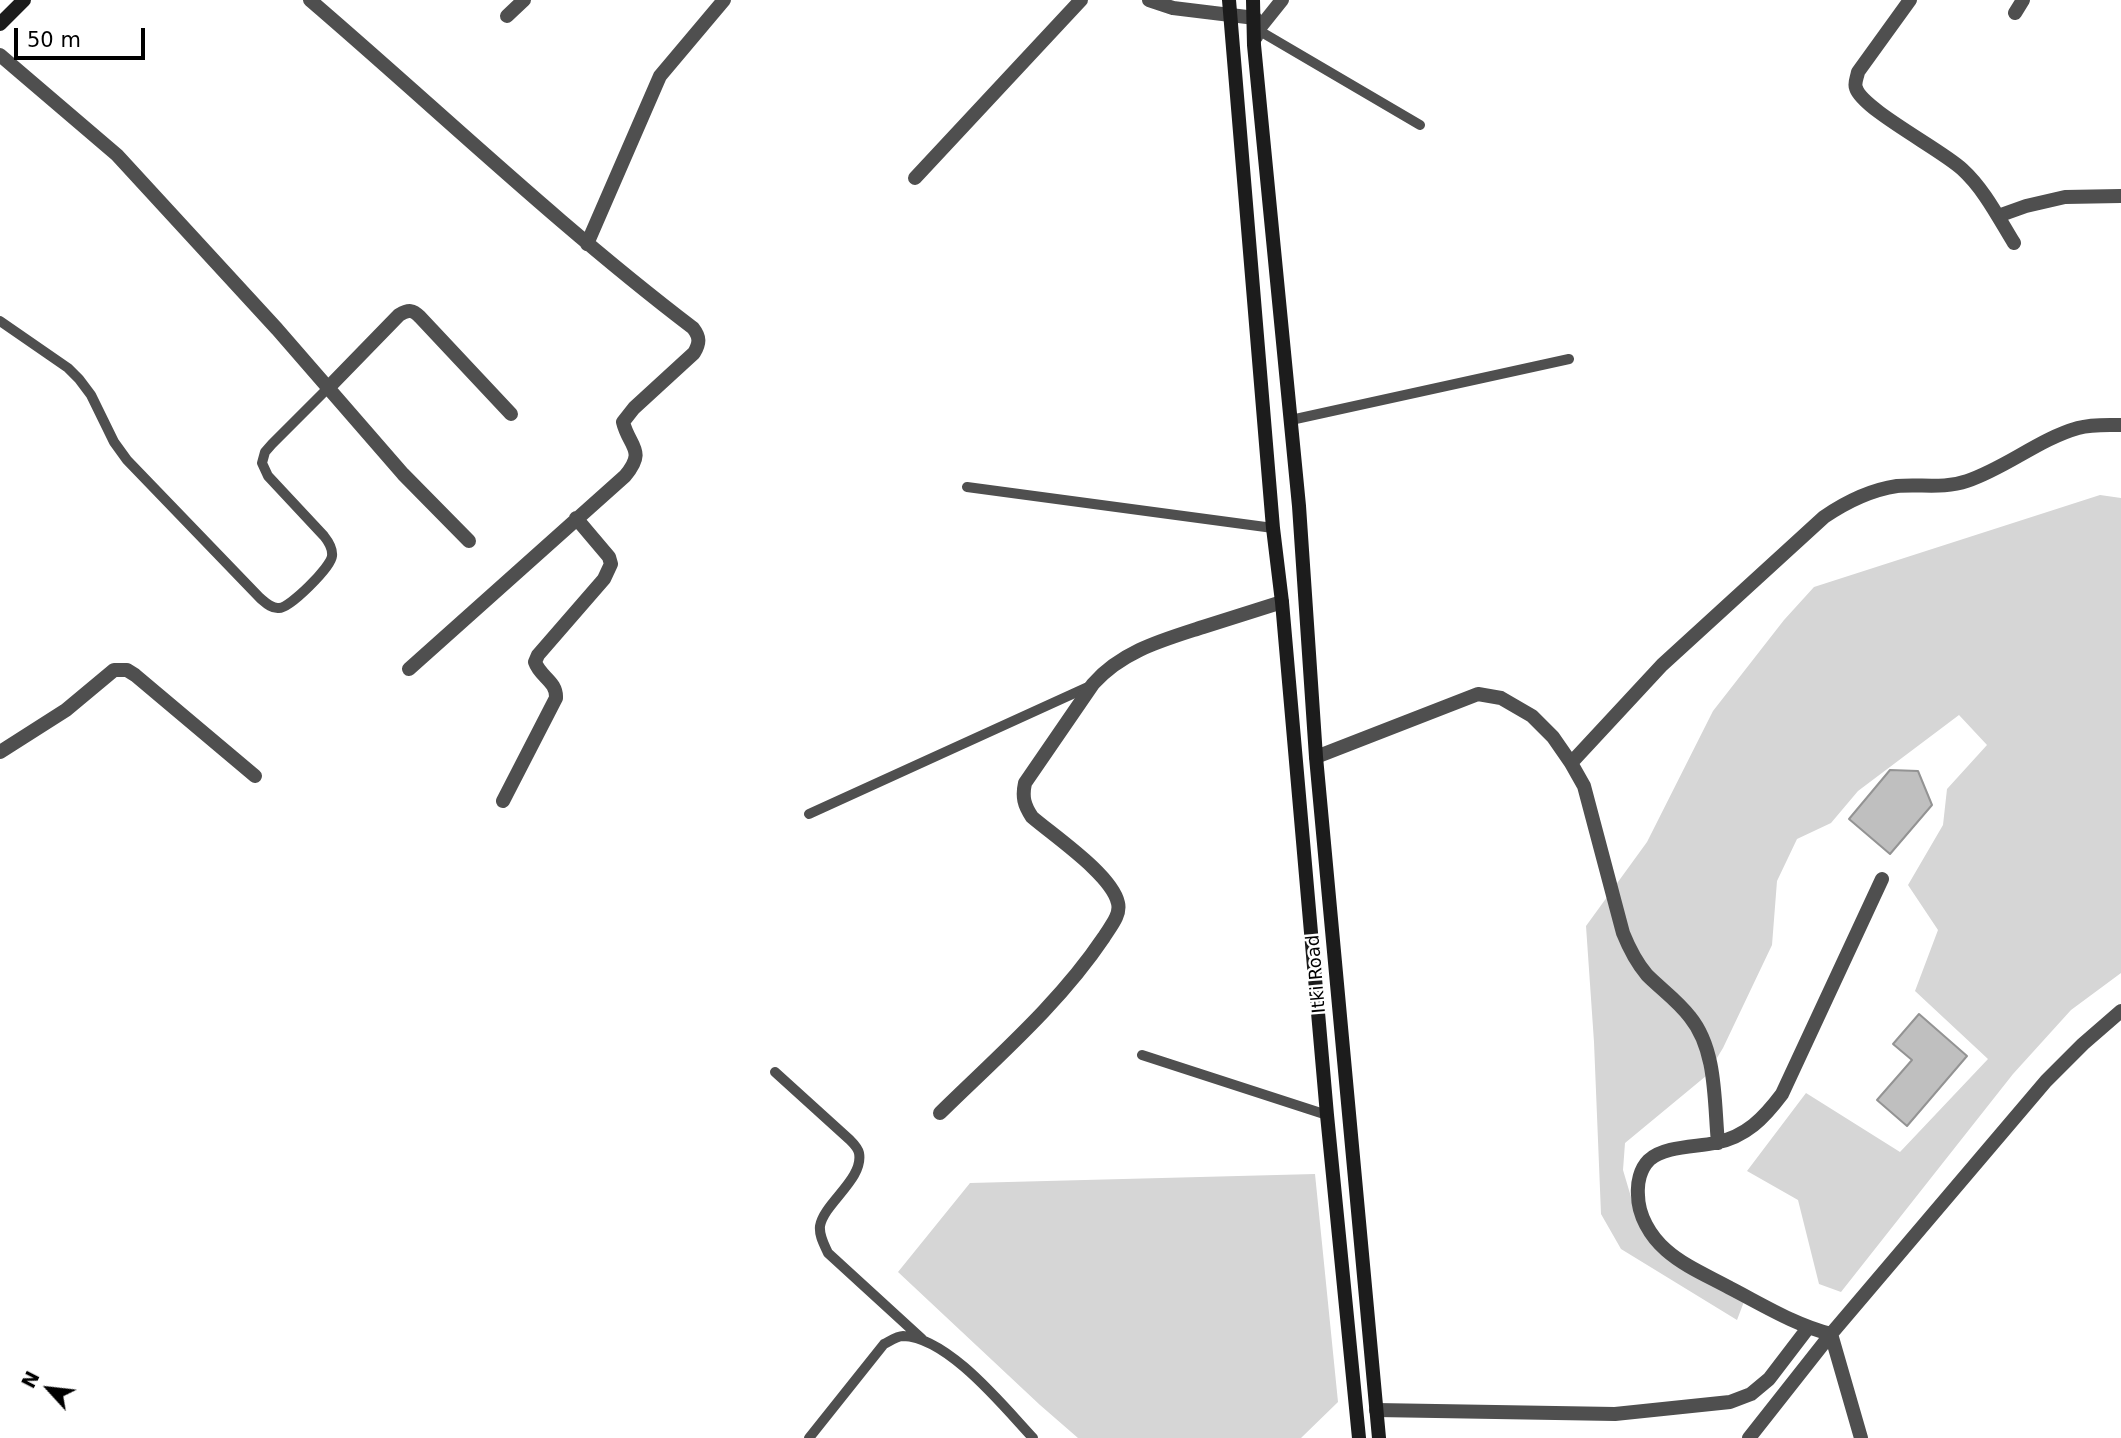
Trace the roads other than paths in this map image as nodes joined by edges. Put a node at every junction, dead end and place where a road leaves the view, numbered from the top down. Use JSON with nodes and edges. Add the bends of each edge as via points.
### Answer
{"nodes":[{"id":1,"x":24,"y":0,"type":"edge"},
{"id":2,"x":310,"y":0,"type":"edge"},
{"id":3,"x":524,"y":0,"type":"edge"},
{"id":4,"x":724,"y":0,"type":"edge"},
{"id":5,"x":1081,"y":0,"type":"edge"},
{"id":6,"x":1149,"y":0,"type":"edge"},
{"id":7,"x":1229,"y":0,"type":"edge"},
{"id":8,"x":1253,"y":0,"type":"edge"},
{"id":9,"x":1282,"y":0,"type":"edge"},
{"id":10,"x":1910,"y":0,"type":"edge"},
{"id":11,"x":2023,"y":0,"type":"edge"},
{"id":12,"x":2015,"y":13,"type":"dead end"},
{"id":13,"x":1230,"y":15,"type":"junction"},
{"id":14,"x":507,"y":16,"type":"dead end"},
{"id":15,"x":0,"y":24,"type":"edge"},
{"id":16,"x":1256,"y":24,"type":"junction"},
{"id":17,"x":0,"y":55,"type":"edge"},
{"id":18,"x":1420,"y":125,"type":"dead end"},
{"id":19,"x":915,"y":178,"type":"dead end"},
{"id":20,"x":2121,"y":196,"type":"edge"},
{"id":21,"x":1998,"y":216,"type":"junction"},
{"id":22,"x":587,"y":243,"type":"junction"},
{"id":23,"x":2014,"y":243,"type":"dead end"},
{"id":24,"x":0,"y":321,"type":"edge"},
{"id":25,"x":1569,"y":359,"type":"dead end"},
{"id":26,"x":328,"y":388,"type":"junction"},
{"id":27,"x":511,"y":415,"type":"dead end"},
{"id":28,"x":1291,"y":420,"type":"junction"},
{"id":29,"x":2121,"y":425,"type":"edge"},
{"id":30,"x":967,"y":487,"type":"dead end"},
{"id":31,"x":576,"y":519,"type":"junction"},
{"id":32,"x":1273,"y":528,"type":"junction"},
{"id":33,"x":470,"y":541,"type":"dead end"},
{"id":34,"x":1282,"y":602,"type":"junction"},
{"id":35,"x":408,"y":669,"type":"dead end"},
{"id":36,"x":1093,"y":684,"type":"junction"},
{"id":37,"x":0,"y":752,"type":"edge"},
{"id":38,"x":1316,"y":757,"type":"junction"},
{"id":39,"x":1571,"y":763,"type":"junction"},
{"id":40,"x":255,"y":776,"type":"dead end"},
{"id":41,"x":503,"y":802,"type":"dead end"},
{"id":42,"x":809,"y":814,"type":"dead end"},
{"id":43,"x":1882,"y":879,"type":"dead end"},
{"id":44,"x":2121,"y":1012,"type":"edge"},
{"id":45,"x":1142,"y":1055,"type":"dead end"},
{"id":46,"x":775,"y":1072,"type":"dead end"},
{"id":47,"x":940,"y":1113,"type":"dead end"},
{"id":48,"x":1327,"y":1115,"type":"junction"},
{"id":49,"x":1718,"y":1143,"type":"junction"},
{"id":50,"x":1808,"y":1328,"type":"junction"},
{"id":51,"x":1831,"y":1334,"type":"junction"},
{"id":52,"x":922,"y":1339,"type":"junction"},
{"id":53,"x":1376,"y":1410,"type":"junction"},
{"id":54,"x":1378,"y":1433,"type":"edge"},
{"id":55,"x":809,"y":1438,"type":"edge"},
{"id":56,"x":1033,"y":1438,"type":"edge"},
{"id":57,"x":1362,"y":1438,"type":"edge"},
{"id":58,"x":1749,"y":1438,"type":"edge"},
{"id":59,"x":1861,"y":1438,"type":"edge"}],
"edges":[{"from":1,"to":15,"type":"main road"},
{"from":2,"to":22,"type":"street"},
{"from":3,"to":14,"type":"street"},
{"from":4,"to":22,"type":"street","via":[[660,76]]},
{"from":5,"to":19,"type":"street"},
{"from":6,"to":13,"type":"street"},
{"from":7,"to":13,"type":"main road"},
{"from":8,"to":16,"type":"main road","name":"Itki Road"},
{"from":9,"to":16,"type":"street"},
{"from":10,"to":21,"type":"street","via":[[1858,72],[1856,90],[1886,118],[1961,168]]},
{"from":11,"to":12,"type":"street"},
{"from":13,"to":16,"type":"street"},
{"from":13,"to":32,"type":"main road"},
{"from":16,"to":18,"type":"lane"},
{"from":16,"to":28,"type":"main road","name":"Itki Road","via":[[1254,45]]},
{"from":17,"to":26,"type":"street","via":[[117,155]]},
{"from":20,"to":21,"type":"street","via":[[2057,198]]},
{"from":21,"to":23,"type":"street"},
{"from":22,"to":31,"type":"street","via":[[693,328],[699,344],[628,414],[623,422],[636,447],[634,466]]},
{"from":24,"to":26,"type":"lane","via":[[79,379],[127,460],[260,598],[279,608],[327,567],[331,546],[262,463],[265,452]]},
{"from":25,"to":28,"type":"lane"},
{"from":26,"to":27,"type":"street","via":[[399,315],[414,311]]},
{"from":26,"to":33,"type":"street","via":[[403,474]]},
{"from":28,"to":38,"type":"main road","name":"Itki Road"},
{"from":29,"to":39,"type":"street","via":[[2080,428],[2059,435],[1965,482],[1898,486],[1845,503],[1681,646]]},
{"from":30,"to":32,"type":"lane"},
{"from":31,"to":35,"type":"street"},
{"from":31,"to":41,"type":"street","via":[[611,564],[604,579],[538,655],[538,670],[556,690],[556,698]]},
{"from":32,"to":34,"type":"main road"},
{"from":34,"to":36,"type":"street","via":[[1135,651]]},
{"from":34,"to":48,"type":"main road"},
{"from":36,"to":42,"type":"lane"},
{"from":36,"to":47,"type":"street","via":[[1025,783],[1023,794],[1032,817],[1101,874],[1119,905],[1115,919],[1063,992]]},
{"from":37,"to":40,"type":"street","via":[[121,669],[135,675]]},
{"from":38,"to":39,"type":"street","via":[[1478,694],[1501,698],[1532,716]]},
{"from":38,"to":53,"type":"main road","name":"Itki Road"},
{"from":39,"to":49,"type":"street","via":[[1584,786],[1632,955],[1691,1017],[1702,1037],[1710,1060]]},
{"from":43,"to":49,"type":"street","via":[[1782,1094],[1747,1132]]},
{"from":44,"to":51,"type":"street","via":[[2046,1081]]},
{"from":45,"to":48,"type":"lane"},
{"from":46,"to":52,"type":"lane","via":[[859,1151],[854,1175],[820,1224],[828,1253]]},
{"from":48,"to":57,"type":"main road"},
{"from":49,"to":50,"type":"street","via":[[1668,1150],[1649,1160],[1637,1181],[1638,1205],[1647,1229],[1686,1265]]},
{"from":50,"to":51,"type":"street"},
{"from":50,"to":53,"type":"street","via":[[1769,1379],[1751,1394],[1730,1402],[1615,1414]]},
{"from":51,"to":58,"type":"street"},
{"from":51,"to":59,"type":"street"},
{"from":52,"to":55,"type":"lane","via":[[901,1335],[884,1344]]},
{"from":52,"to":56,"type":"lane","via":[[946,1351]]},
{"from":53,"to":54,"type":"main road","name":"Itki Road"},
{"from":54,"to":57,"type":"street"}]}
